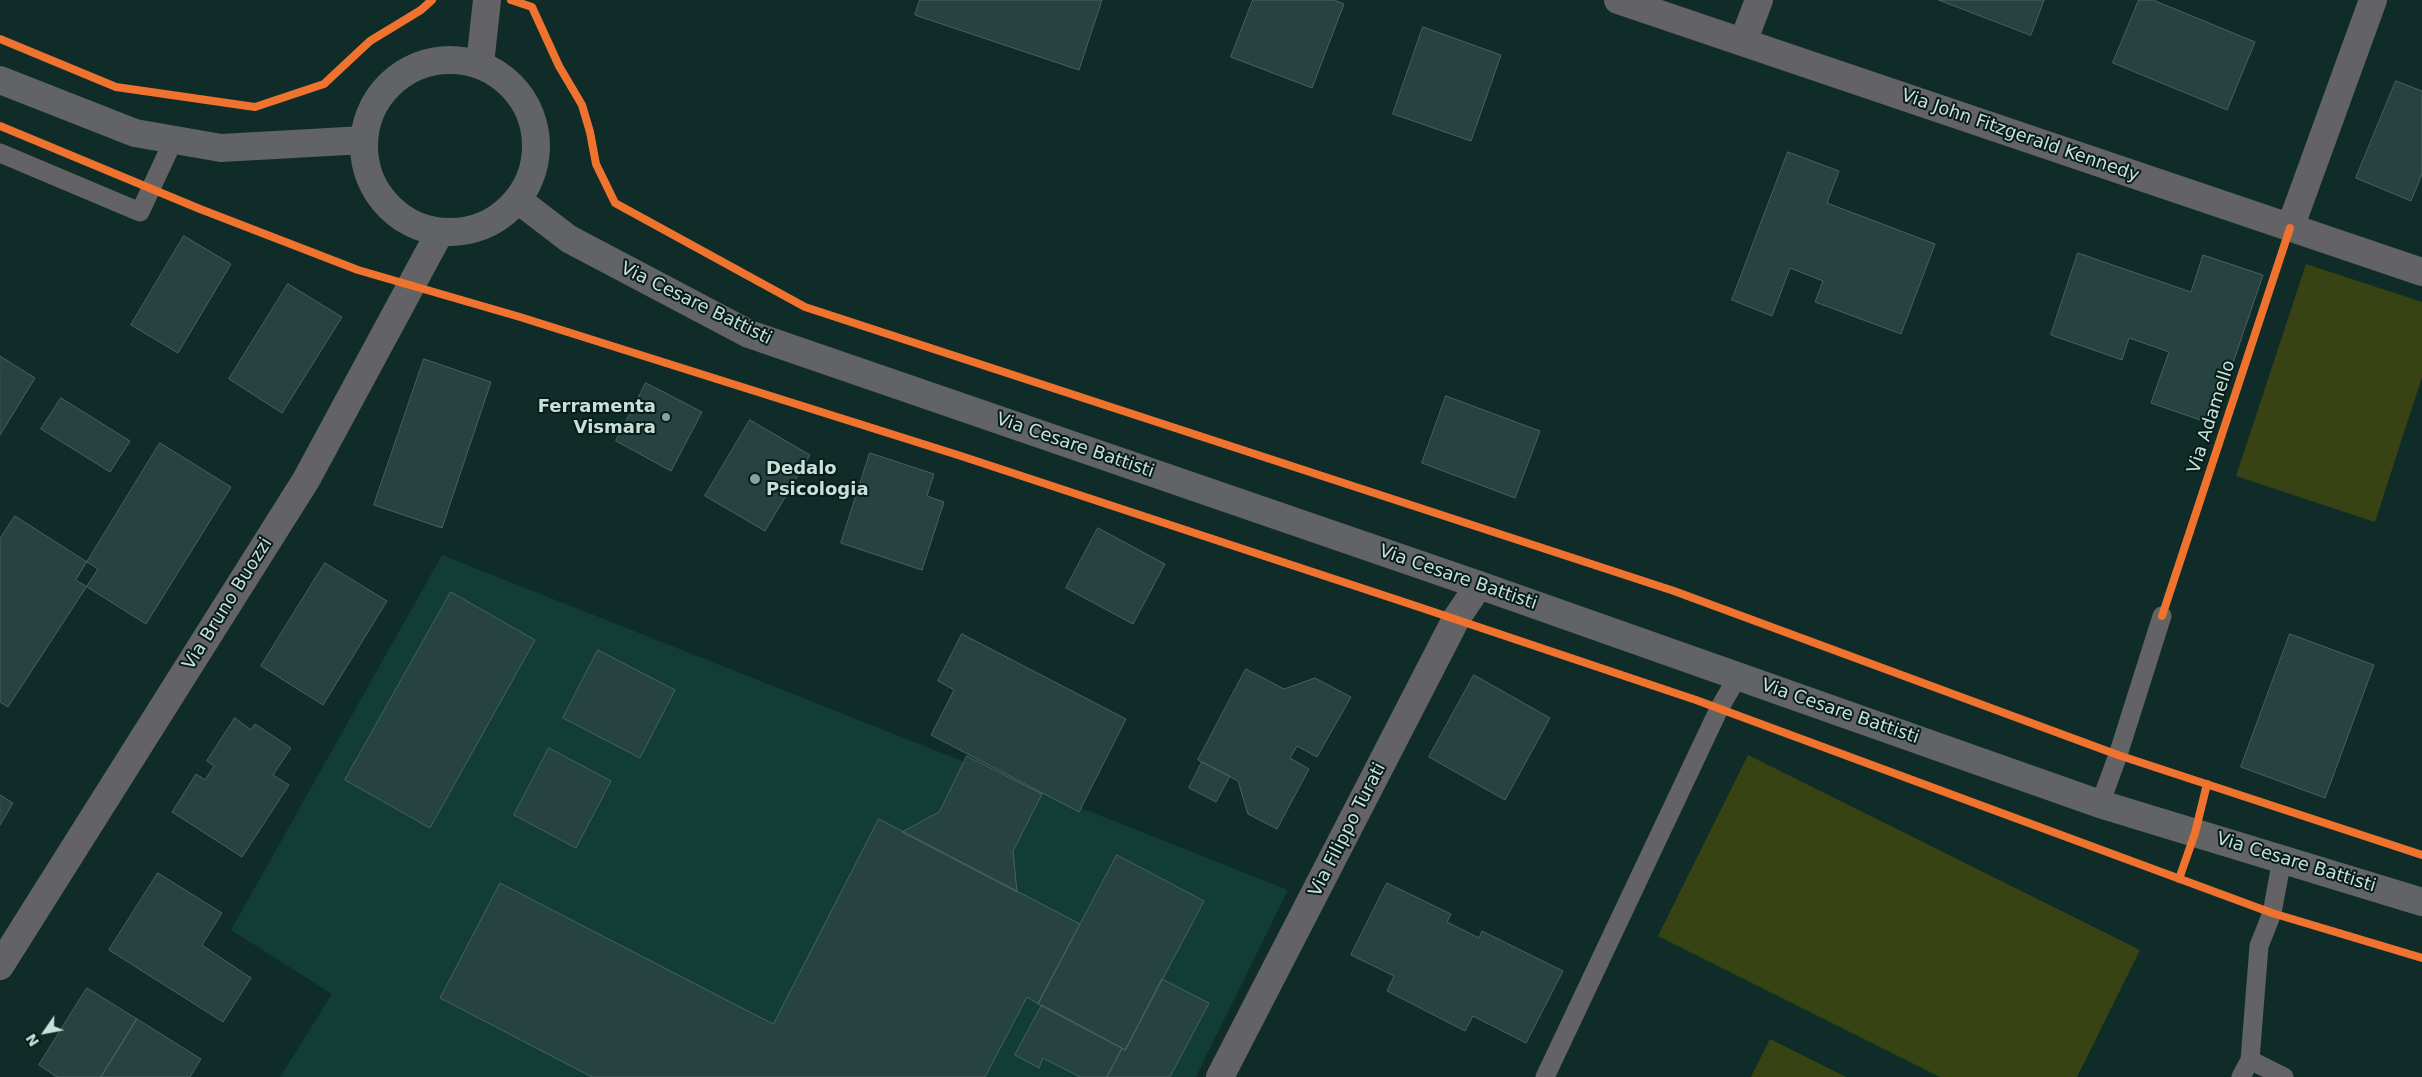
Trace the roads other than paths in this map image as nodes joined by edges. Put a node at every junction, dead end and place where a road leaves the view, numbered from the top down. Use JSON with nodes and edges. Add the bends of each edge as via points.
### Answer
{"nodes":[{"id":1,"x":486,"y":0,"type":"edge"},
{"id":2,"x":1618,"y":0,"type":"edge"},
{"id":3,"x":1759,"y":0,"type":"edge"},
{"id":4,"x":2373,"y":0,"type":"edge"},
{"id":5,"x":1743,"y":42,"type":"junction"},
{"id":6,"x":480,"y":64,"type":"junction"},
{"id":7,"x":0,"y":80,"type":"edge"},
{"id":8,"x":174,"y":139,"type":"junction"},
{"id":9,"x":364,"y":140,"type":"junction"},
{"id":10,"x":0,"y":153,"type":"edge"},
{"id":11,"x":518,"y":200,"type":"junction"},
{"id":12,"x":2290,"y":228,"type":"junction"},
{"id":13,"x":440,"y":232,"type":"junction"},
{"id":14,"x":2422,"y":272,"type":"edge"},
{"id":15,"x":1480,"y":585,"type":"junction"},
{"id":16,"x":2162,"y":616,"type":"dead end"},
{"id":17,"x":1738,"y":676,"type":"junction"},
{"id":18,"x":2100,"y":804,"type":"junction"},
{"id":19,"x":2282,"y":859,"type":"junction"},
{"id":20,"x":2422,"y":902,"type":"edge"},
{"id":21,"x":0,"y":966,"type":"edge"},
{"id":22,"x":2250,"y":1060,"type":"junction"},
{"id":23,"x":1220,"y":1077,"type":"edge"},
{"id":24,"x":1545,"y":1077,"type":"edge"},
{"id":25,"x":2241,"y":1077,"type":"edge"},
{"id":26,"x":2284,"y":1077,"type":"edge"}],
"edges":[{"from":1,"to":6,"type":"street"},
{"from":2,"to":5,"type":"street","name":"Via John Fitzgerald Kennedy"},
{"from":3,"to":5,"type":"street"},
{"from":4,"to":12,"type":"street"},
{"from":5,"to":12,"type":"street","name":"Via John Fitzgerald Kennedy"},
{"from":6,"to":9,"type":"street","via":[[452,60],[424,63],[398,77],[377,99]]},
{"from":6,"to":11,"type":"street","via":[[511,84],[533,122],[536,155],[532,174]]},
{"from":7,"to":8,"type":"street","via":[[135,132]]},
{"from":8,"to":9,"type":"street","via":[[221,148]]},
{"from":8,"to":10,"type":"lane","via":[[140,212]]},
{"from":9,"to":13,"type":"street","via":[[367,171],[385,204],[408,222]]},
{"from":11,"to":13,"type":"street","via":[[496,220],[479,228]]},
{"from":11,"to":15,"type":"street","name":"Via Cesare Battisti","via":[[569,239],[749,334]]},
{"from":12,"to":14,"type":"street","name":"Via John Fitzgerald Kennedy"},
{"from":13,"to":21,"type":"street","name":"Via Bruno Buozzi","via":[[306,480]]},
{"from":15,"to":17,"type":"street","name":"Via Cesare Battisti"},
{"from":15,"to":23,"type":"street","name":"Via Filippo Turati","via":[[1456,619]]},
{"from":16,"to":18,"type":"lane"},
{"from":17,"to":18,"type":"street","name":"Via Cesare Battisti"},
{"from":17,"to":24,"type":"lane","via":[[1719,709]]},
{"from":18,"to":19,"type":"street","name":"Via Cesare Battisti"},
{"from":19,"to":20,"type":"street","name":"Via Cesare Battisti"},
{"from":19,"to":22,"type":"lane","via":[[2272,913],[2259,946]]},
{"from":22,"to":25,"type":"lane"},
{"from":22,"to":26,"type":"lane"}]}
